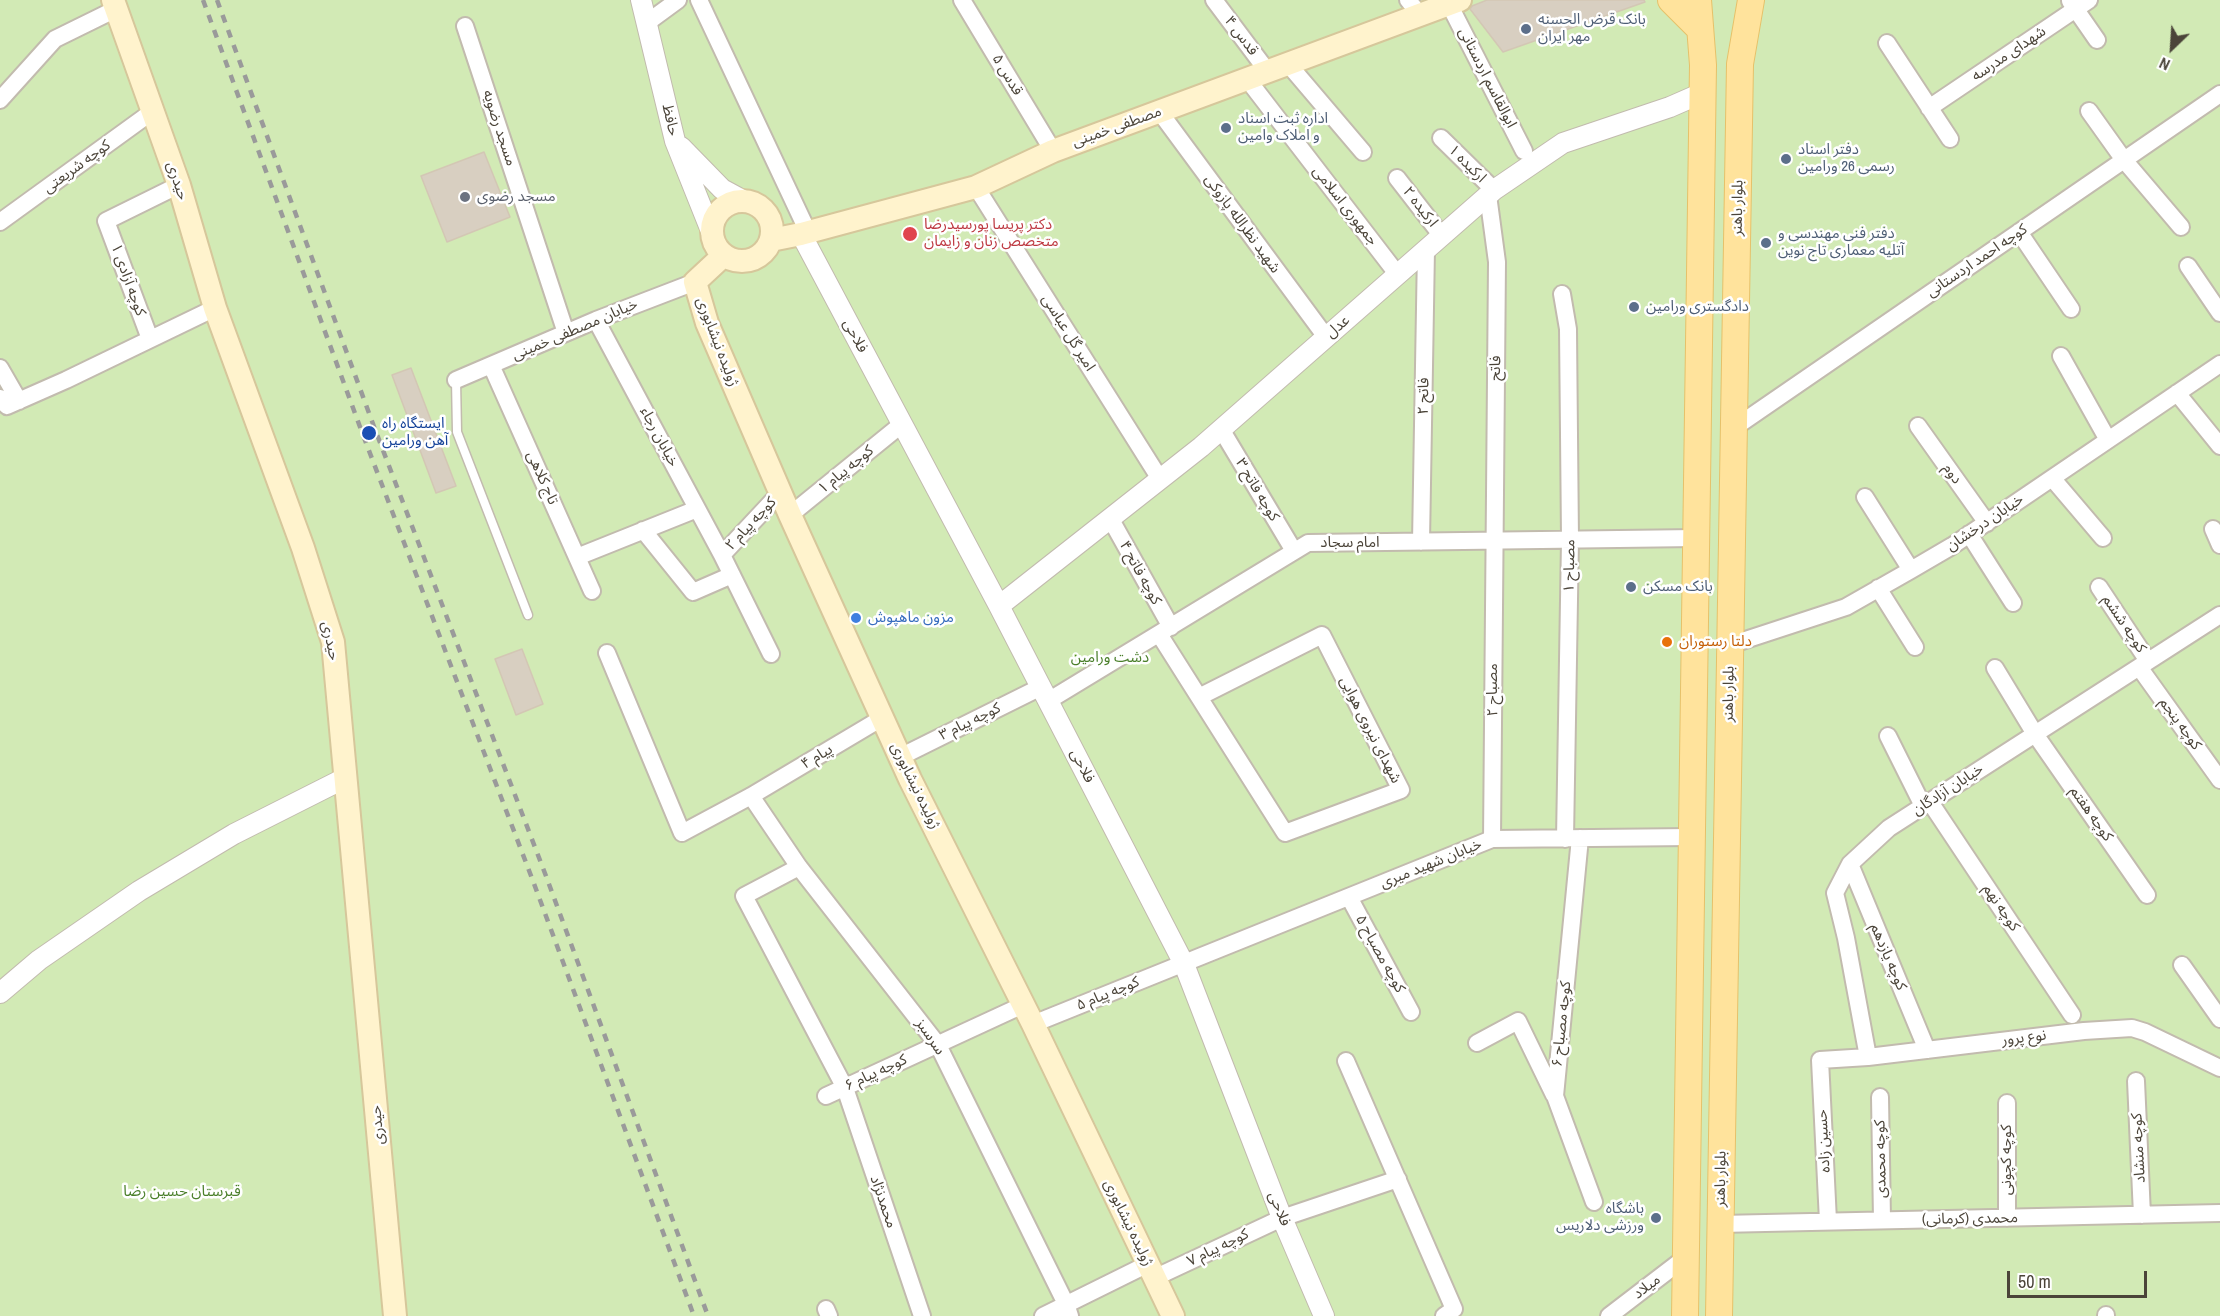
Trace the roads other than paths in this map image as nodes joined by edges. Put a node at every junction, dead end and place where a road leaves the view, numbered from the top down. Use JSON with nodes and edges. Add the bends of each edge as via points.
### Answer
{"nodes":[{"id":1,"x":641,"y":0,"type":"edge"},
{"id":2,"x":678,"y":0,"type":"edge"},
{"id":3,"x":699,"y":0,"type":"edge"},
{"id":4,"x":962,"y":0,"type":"edge"},
{"id":5,"x":1214,"y":0,"type":"edge"},
{"id":6,"x":1671,"y":0,"type":"edge"},
{"id":7,"x":1698,"y":0,"type":"edge"},
{"id":8,"x":1454,"y":2,"type":"edge"},
{"id":9,"x":1748,"y":3,"type":"edge"},
{"id":10,"x":2078,"y":3,"type":"edge"},
{"id":11,"x":114,"y":4,"type":"edge"},
{"id":12,"x":1414,"y":8,"type":"edge"},
{"id":13,"x":648,"y":22,"type":"junction"},
{"id":14,"x":465,"y":26,"type":"dead end"},
{"id":15,"x":1698,"y":27,"type":"junction"},
{"id":16,"x":2097,"y":40,"type":"dead end"},
{"id":17,"x":1887,"y":43,"type":"dead end"},
{"id":18,"x":1268,"y":72,"type":"junction"},
{"id":19,"x":1702,"y":93,"type":"junction"},
{"id":20,"x":2220,"y":94,"type":"edge"},
{"id":21,"x":0,"y":100,"type":"edge"},
{"id":22,"x":1929,"y":108,"type":"junction"},
{"id":23,"x":153,"y":111,"type":"junction"},
{"id":24,"x":1159,"y":111,"type":"junction"},
{"id":25,"x":2089,"y":111,"type":"dead end"},
{"id":26,"x":1441,"y":138,"type":"dead end"},
{"id":27,"x":1950,"y":140,"type":"dead end"},
{"id":28,"x":675,"y":141,"type":"junction"},
{"id":29,"x":1053,"y":151,"type":"junction"},
{"id":30,"x":1524,"y":151,"type":"dead end"},
{"id":31,"x":1363,"y":152,"type":"dead end"},
{"id":32,"x":2124,"y":160,"type":"junction"},
{"id":33,"x":1397,"y":178,"type":"dead end"},
{"id":34,"x":179,"y":184,"type":"junction"},
{"id":35,"x":976,"y":187,"type":"junction"},
{"id":36,"x":1491,"y":193,"type":"junction"},
{"id":37,"x":746,"y":202,"type":"junction"},
{"id":38,"x":0,"y":222,"type":"edge"},
{"id":39,"x":2181,"y":227,"type":"dead end"},
{"id":40,"x":2019,"y":232,"type":"junction"},
{"id":41,"x":805,"y":233,"type":"junction"},
{"id":42,"x":1442,"y":236,"type":"junction"},
{"id":43,"x":771,"y":240,"type":"junction"},
{"id":44,"x":718,"y":245,"type":"junction"},
{"id":45,"x":1426,"y":249,"type":"junction"},
{"id":46,"x":2188,"y":266,"type":"dead end"},
{"id":47,"x":1398,"y":274,"type":"junction"},
{"id":48,"x":695,"y":282,"type":"junction"},
{"id":49,"x":1562,"y":294,"type":"dead end"},
{"id":50,"x":215,"y":308,"type":"junction"},
{"id":51,"x":2072,"y":309,"type":"dead end"},
{"id":52,"x":2220,"y":313,"type":"edge"},
{"id":53,"x":596,"y":320,"type":"junction"},
{"id":54,"x":566,"y":333,"type":"junction"},
{"id":55,"x":1326,"y":338,"type":"junction"},
{"id":56,"x":150,"y":339,"type":"junction"},
{"id":57,"x":2061,"y":356,"type":"dead end"},
{"id":58,"x":2220,"y":364,"type":"edge"},
{"id":59,"x":491,"y":365,"type":"junction"},
{"id":60,"x":0,"y":368,"type":"edge"},
{"id":61,"x":456,"y":380,"type":"joint"},
{"id":62,"x":2177,"y":393,"type":"junction"},
{"id":63,"x":0,"y":398,"type":"edge"},
{"id":64,"x":19,"y":401,"type":"junction"},
{"id":65,"x":902,"y":424,"type":"junction"},
{"id":66,"x":1918,"y":426,"type":"dead end"},
{"id":67,"x":1734,"y":428,"type":"junction"},
{"id":68,"x":1221,"y":429,"type":"junction"},
{"id":69,"x":2108,"y":440,"type":"junction"},
{"id":70,"x":2220,"y":446,"type":"edge"},
{"id":71,"x":2052,"y":478,"type":"junction"},
{"id":72,"x":1160,"y":479,"type":"junction"},
{"id":73,"x":780,"y":493,"type":"junction"},
{"id":74,"x":1865,"y":497,"type":"dead end"},
{"id":75,"x":697,"y":509,"type":"junction"},
{"id":76,"x":790,"y":515,"type":"junction"},
{"id":77,"x":1110,"y":518,"type":"junction"},
{"id":78,"x":1987,"y":523,"type":"junction"},
{"id":79,"x":2213,"y":528,"type":"dead end"},
{"id":80,"x":643,"y":530,"type":"junction"},
{"id":81,"x":1969,"y":534,"type":"junction"},
{"id":82,"x":1696,"y":538,"type":"junction"},
{"id":83,"x":2103,"y":538,"type":"dead end"},
{"id":84,"x":1570,"y":540,"type":"junction"},
{"id":85,"x":1494,"y":541,"type":"junction"},
{"id":86,"x":1421,"y":542,"type":"junction"},
{"id":87,"x":2220,"y":545,"type":"edge"},
{"id":88,"x":1294,"y":551,"type":"junction"},
{"id":89,"x":722,"y":555,"type":"junction"},
{"id":90,"x":577,"y":557,"type":"junction"},
{"id":91,"x":1911,"y":570,"type":"junction"},
{"id":92,"x":732,"y":575,"type":"junction"},
{"id":93,"x":2099,"y":587,"type":"dead end"},
{"id":94,"x":1878,"y":588,"type":"junction"},
{"id":95,"x":592,"y":591,"type":"dead end"},
{"id":96,"x":2013,"y":603,"type":"dead end"},
{"id":97,"x":999,"y":606,"type":"junction"},
{"id":98,"x":528,"y":615,"type":"dead end"},
{"id":99,"x":2220,"y":615,"type":"edge"},
{"id":100,"x":1165,"y":630,"type":"junction"},
{"id":101,"x":1730,"y":645,"type":"junction"},
{"id":102,"x":1915,"y":647,"type":"dead end"},
{"id":103,"x":607,"y":653,"type":"dead end"},
{"id":104,"x":771,"y":654,"type":"dead end"},
{"id":105,"x":2144,"y":664,"type":"junction"},
{"id":106,"x":1995,"y":668,"type":"dead end"},
{"id":107,"x":1044,"y":694,"type":"junction"},
{"id":108,"x":1199,"y":697,"type":"junction"},
{"id":109,"x":882,"y":718,"type":"junction"},
{"id":110,"x":2035,"y":734,"type":"junction"},
{"id":111,"x":1888,"y":736,"type":"dead end"},
{"id":112,"x":900,"y":757,"type":"junction"},
{"id":113,"x":345,"y":778,"type":"junction"},
{"id":114,"x":2220,"y":780,"type":"edge"},
{"id":115,"x":751,"y":796,"type":"junction"},
{"id":116,"x":1927,"y":804,"type":"junction"},
{"id":117,"x":1692,"y":837,"type":"junction"},
{"id":118,"x":1573,"y":838,"type":"junction"},
{"id":119,"x":1492,"y":839,"type":"junction"},
{"id":120,"x":1850,"y":864,"type":"junction"},
{"id":121,"x":799,"y":867,"type":"junction"},
{"id":122,"x":2147,"y":895,"type":"dead end"},
{"id":123,"x":1349,"y":897,"type":"junction"},
{"id":124,"x":1184,"y":964,"type":"junction"},
{"id":125,"x":2182,"y":965,"type":"dead end"},
{"id":126,"x":0,"y":993,"type":"edge"},
{"id":127,"x":1411,"y":1012,"type":"dead end"},
{"id":128,"x":1028,"y":1015,"type":"junction"},
{"id":129,"x":2073,"y":1015,"type":"dead end"},
{"id":130,"x":2220,"y":1019,"type":"edge"},
{"id":131,"x":1477,"y":1043,"type":"dead end"},
{"id":132,"x":938,"y":1045,"type":"junction"},
{"id":133,"x":1927,"y":1050,"type":"junction"},
{"id":134,"x":1868,"y":1057,"type":"junction"},
{"id":135,"x":1820,"y":1060,"type":"joint"},
{"id":136,"x":1346,"y":1061,"type":"dead end"},
{"id":137,"x":2220,"y":1068,"type":"edge"},
{"id":138,"x":2136,"y":1081,"type":"dead end"},
{"id":139,"x":845,"y":1088,"type":"junction"},
{"id":140,"x":826,"y":1096,"type":"dead end"},
{"id":141,"x":1555,"y":1096,"type":"junction"},
{"id":142,"x":1880,"y":1097,"type":"dead end"},
{"id":143,"x":2007,"y":1103,"type":"dead end"},
{"id":144,"x":1398,"y":1179,"type":"junction"},
{"id":145,"x":1594,"y":1202,"type":"dead end"},
{"id":146,"x":2220,"y":1213,"type":"edge"},
{"id":147,"x":2142,"y":1215,"type":"junction"},
{"id":148,"x":1282,"y":1218,"type":"junction"},
{"id":149,"x":2007,"y":1218,"type":"junction"},
{"id":150,"x":1882,"y":1220,"type":"junction"},
{"id":151,"x":1828,"y":1221,"type":"junction"},
{"id":152,"x":1720,"y":1224,"type":"junction"},
{"id":153,"x":1686,"y":1257,"type":"junction"},
{"id":154,"x":1151,"y":1271,"type":"junction"},
{"id":155,"x":1068,"y":1310,"type":"edge"},
{"id":156,"x":1449,"y":1312,"type":"edge"},
{"id":157,"x":395,"y":1316,"type":"edge"},
{"id":158,"x":922,"y":1316,"type":"edge"},
{"id":159,"x":1042,"y":1316,"type":"edge"},
{"id":160,"x":1173,"y":1316,"type":"edge"},
{"id":161,"x":1324,"y":1316,"type":"edge"},
{"id":162,"x":1609,"y":1316,"type":"edge"},
{"id":163,"x":1685,"y":1316,"type":"edge"},
{"id":164,"x":1719,"y":1316,"type":"edge"}],
"edges":[{"from":1,"to":13,"type":"street","name":"حافظ"},
{"from":2,"to":13,"type":"street"},
{"from":3,"to":41,"type":"street"},
{"from":4,"to":29,"type":"street","name":"قدس ۵"},
{"from":5,"to":18,"type":"street","name":"قدس ۴"},
{"from":6,"to":15,"type":"main road"},
{"from":7,"to":15,"type":"main road"},
{"from":8,"to":12,"type":"main road","name":"مصطفی خمینی"},
{"from":8,"to":30,"type":"street","name":"ابوالقاسم اردستانی"},
{"from":9,"to":67,"type":"main road","name":"بلوار باهنر","via":[[1740,64]]},
{"from":10,"to":16,"type":"street"},
{"from":10,"to":22,"type":"street","name":"شهدای مدرسه"},
{"from":11,"to":21,"type":"street","via":[[55,39]]},
{"from":11,"to":23,"type":"main road","name":"حیدری"},
{"from":12,"to":18,"type":"main road","name":"مصطفی خمینی"},
{"from":13,"to":28,"type":"street","name":"حافظ"},
{"from":14,"to":54,"type":"street","name":"مسجد رضویه"},
{"from":15,"to":19,"type":"main road"},
{"from":17,"to":22,"type":"street"},
{"from":18,"to":24,"type":"main road","name":"مصطفی خمینی"},
{"from":18,"to":31,"type":"street"},
{"from":18,"to":47,"type":"street","name":"جمهوری اسلامی"},
{"from":19,"to":36,"type":"street","name":"عدل","via":[[1563,143]]},
{"from":19,"to":82,"type":"main road"},
{"from":20,"to":32,"type":"street","name":"کوچه احمد اردستانی"},
{"from":22,"to":27,"type":"street"},
{"from":23,"to":34,"type":"main road","name":"حیدری"},
{"from":23,"to":38,"type":"street","name":"کوچه شریعتی"},
{"from":24,"to":29,"type":"main road","name":"مصطفی خمینی"},
{"from":24,"to":55,"type":"street","name":"شهید نظرالله پازوکی"},
{"from":25,"to":32,"type":"street"},
{"from":26,"to":36,"type":"street","name":"ارکیده ۱"},
{"from":28,"to":37,"type":"street","via":[[723,189]]},
{"from":28,"to":44,"type":"street","name":"حافظ"},
{"from":29,"to":35,"type":"main road","name":"مصطفی خمینی"},
{"from":32,"to":39,"type":"street"},
{"from":32,"to":40,"type":"street","name":"کوچه احمد اردستانی"},
{"from":33,"to":42,"type":"street","name":"ارکیده ۲"},
{"from":34,"to":50,"type":"main road","name":"حیدری"},
{"from":34,"to":56,"type":"street","name":"کوچه آزادی ۱","via":[[106,221]]},
{"from":35,"to":41,"type":"main road","name":"مصطفی خمینی"},
{"from":35,"to":72,"type":"street","name":"امیر گل عباسی"},
{"from":36,"to":42,"type":"street","name":"عدل"},
{"from":36,"to":85,"type":"street","name":"فاتح","via":[[1497,262]]},
{"from":37,"to":43,"type":"main road","via":[[764,211],[770,220]]},
{"from":37,"to":44,"type":"main road","via":[[728,205],[721,211],[713,227]]},
{"from":40,"to":51,"type":"street"},
{"from":40,"to":67,"type":"street","name":"کوچه احمد اردستانی"},
{"from":41,"to":43,"type":"main road","name":"مصطفی خمینی"},
{"from":41,"to":65,"type":"street","name":"فلاحی"},
{"from":42,"to":45,"type":"street","name":"عدل"},
{"from":43,"to":44,"type":"main road","via":[[751,260],[732,259]]},
{"from":44,"to":48,"type":"main road","name":"ژولیده نیشابوری"},
{"from":45,"to":47,"type":"street","name":"عدل"},
{"from":45,"to":86,"type":"street","name":"فاتح ۲"},
{"from":46,"to":52,"type":"street"},
{"from":47,"to":55,"type":"street","name":"عدل"},
{"from":48,"to":53,"type":"street","name":"خیابان مصطفی خمینی"},
{"from":48,"to":73,"type":"main road","name":"ژولیده نیشابوری","via":[[707,323]]},
{"from":49,"to":84,"type":"street","name":"مصباح ۱","via":[[1568,329]]},
{"from":50,"to":56,"type":"street"},
{"from":50,"to":113,"type":"main road","name":"حیدری","via":[[333,642]]},
{"from":53,"to":54,"type":"street","name":"خیابان مصطفی خمینی"},
{"from":53,"to":75,"type":"street","name":"خیابان رجاء"},
{"from":54,"to":59,"type":"street","name":"خیابان مصطفی خمینی"},
{"from":55,"to":68,"type":"street","name":"عدل"},
{"from":56,"to":64,"type":"street"},
{"from":57,"to":69,"type":"street"},
{"from":58,"to":62,"type":"street","name":"خیابان درخشان"},
{"from":59,"to":61,"type":"street","name":"خیابان مصطفی خمینی"},
{"from":59,"to":90,"type":"street","name":"تاج کلاهی"},
{"from":60,"to":64,"type":"street"},
{"from":61,"to":98,"type":"lane","via":[[457,432]]},
{"from":62,"to":69,"type":"street","name":"خیابان درخشان"},
{"from":62,"to":70,"type":"street"},
{"from":63,"to":64,"type":"street","via":[[7,406]]},
{"from":65,"to":76,"type":"street","name":"کوچه پیام ۱"},
{"from":65,"to":97,"type":"street","name":"فلاحی"},
{"from":66,"to":78,"type":"street","name":"دوم"},
{"from":67,"to":101,"type":"main road","name":"بلوار باهنر"},
{"from":68,"to":72,"type":"street","name":"عدل"},
{"from":68,"to":88,"type":"street","name":"کوچه فاتح ۳"},
{"from":69,"to":71,"type":"street","name":"خیابان درخشان"},
{"from":71,"to":78,"type":"street","name":"خیابان درخشان"},
{"from":71,"to":83,"type":"street"},
{"from":72,"to":77,"type":"street","name":"عدل"},
{"from":73,"to":76,"type":"main road","name":"ژولیده نیشابوری"},
{"from":73,"to":89,"type":"street","name":"کوچه پیام ۲"},
{"from":74,"to":91,"type":"street"},
{"from":75,"to":80,"type":"street"},
{"from":75,"to":89,"type":"street","name":"خیابان رجاء"},
{"from":76,"to":109,"type":"main road","name":"ژولیده نیشابوری"},
{"from":77,"to":97,"type":"street","name":"عدل"},
{"from":77,"to":100,"type":"street","name":"کوچه فاتح ۴"},
{"from":78,"to":81,"type":"street","name":"خیابان درخشان"},
{"from":79,"to":87,"type":"street"},
{"from":80,"to":90,"type":"street"},
{"from":80,"to":92,"type":"street","via":[[693,592]]},
{"from":81,"to":91,"type":"street","name":"خیابان درخشان"},
{"from":81,"to":96,"type":"street"},
{"from":82,"to":84,"type":"street","name":"امام سجاد"},
{"from":82,"to":117,"type":"main road"},
{"from":84,"to":85,"type":"street","name":"امام سجاد"},
{"from":84,"to":118,"type":"street","name":"مصباح ۱"},
{"from":85,"to":86,"type":"street","name":"امام سجاد"},
{"from":85,"to":119,"type":"street","name":"مصباح ۲"},
{"from":86,"to":88,"type":"street","name":"امام سجاد","via":[[1308,543]]},
{"from":88,"to":100,"type":"street","name":"امام سجاد"},
{"from":89,"to":92,"type":"street","name":"خیابان رجاء"},
{"from":90,"to":95,"type":"street","name":"تاج کلاهی"},
{"from":91,"to":94,"type":"street","name":"خیابان درخشان"},
{"from":92,"to":104,"type":"street","name":"خیابان رجاء"},
{"from":93,"to":105,"type":"street","name":"کوچه ششم"},
{"from":94,"to":101,"type":"street","name":"خیابان درخشان","via":[[1845,607]]},
{"from":94,"to":102,"type":"street"},
{"from":97,"to":107,"type":"street","name":"فلاحی"},
{"from":99,"to":105,"type":"street","name":"خیابان آزادگان"},
{"from":100,"to":107,"type":"street","name":"امام سجاد"},
{"from":100,"to":108,"type":"street","name":"شهدای نیروی هوایی"},
{"from":101,"to":152,"type":"main road","name":"بلوار باهنر"},
{"from":103,"to":115,"type":"street","name":"پیام ۴","via":[[682,833]]},
{"from":105,"to":110,"type":"street","name":"خیابان آزادگان"},
{"from":105,"to":114,"type":"street","name":"کوچه پنجم"},
{"from":106,"to":110,"type":"street","name":"کوچه هفتم"},
{"from":107,"to":112,"type":"street","name":"کوچه پیام ۳"},
{"from":107,"to":124,"type":"street","name":"فلاحی"},
{"from":108,"to":108,"type":"street","name":"شهدای نیروی هوایی","via":[[1285,833],[1401,790],[1322,635]]},
{"from":109,"to":112,"type":"main road","name":"ژولیده نیشابوری"},
{"from":109,"to":115,"type":"street","name":"پیام ۴"},
{"from":110,"to":116,"type":"street","name":"خیابان آزادگان"},
{"from":110,"to":122,"type":"street","name":"کوچه هفتم"},
{"from":111,"to":116,"type":"street","name":"کوچه نهم"},
{"from":112,"to":128,"type":"main road","name":"ژولیده نیشابوری"},
{"from":113,"to":126,"type":"street","via":[[234,834],[139,891],[39,960]]},
{"from":113,"to":157,"type":"main road","name":"حیدری"},
{"from":115,"to":121,"type":"street","name":"سرسبز"},
{"from":116,"to":120,"type":"street","name":"خیابان آزادگان","via":[[1889,828]]},
{"from":116,"to":129,"type":"street","name":"کوچه نهم"},
{"from":117,"to":118,"type":"street","name":"خیابان شهید میری"},
{"from":117,"to":153,"type":"main road"},
{"from":118,"to":119,"type":"street","name":"خیابان شهید میری"},
{"from":118,"to":141,"type":"street","name":"کوچه مصباح ۶"},
{"from":119,"to":123,"type":"street","name":"خیابان شهید میری"},
{"from":120,"to":133,"type":"street","name":"کوچه یازدهم"},
{"from":120,"to":134,"type":"street","name":"خیابان آزادگان","via":[[1835,893]]},
{"from":121,"to":132,"type":"street","name":"سرسبز"},
{"from":121,"to":139,"type":"street","name":"محمدنژاد","via":[[744,896]]},
{"from":123,"to":124,"type":"street","name":"خیابان شهید میری"},
{"from":123,"to":127,"type":"street","name":"کوچه مصباح ۵"},
{"from":124,"to":128,"type":"street","name":"کوچه پیام ۵"},
{"from":124,"to":148,"type":"street","name":"فلاحی"},
{"from":125,"to":130,"type":"street"},
{"from":128,"to":132,"type":"street","name":"کوچه پیام ۶"},
{"from":128,"to":154,"type":"main road","name":"ژولیده نیشابوری"},
{"from":131,"to":141,"type":"street","via":[[1518,1021]]},
{"from":132,"to":139,"type":"street","name":"کوچه پیام ۶"},
{"from":132,"to":155,"type":"street","name":"سرسبز"},
{"from":133,"to":134,"type":"street","name":"نوع پرور"},
{"from":133,"to":137,"type":"street","name":"نوع پرور","via":[[2132,1028]]},
{"from":134,"to":135,"type":"street","name":"نوع پرور"},
{"from":135,"to":151,"type":"street","name":"حسین زاده"},
{"from":136,"to":144,"type":"street"},
{"from":138,"to":147,"type":"street","name":"کوچه منشاد"},
{"from":139,"to":140,"type":"street","name":"کوچه پیام ۶"},
{"from":139,"to":158,"type":"street","name":"محمدنژاد"},
{"from":141,"to":145,"type":"street","name":"کوچه مصباح ۶"},
{"from":142,"to":150,"type":"street","name":"کوچه محمدی"},
{"from":143,"to":149,"type":"street","name":"کوچه کچونی"},
{"from":144,"to":148,"type":"street","name":"کوچه پیام ۷"},
{"from":144,"to":156,"type":"street"},
{"from":146,"to":147,"type":"street","name":"محمدی (کرمانی)"},
{"from":147,"to":149,"type":"street","name":"محمدی (کرمانی)"},
{"from":148,"to":154,"type":"street","name":"کوچه پیام ۷"},
{"from":148,"to":161,"type":"street","name":"فلاحی"},
{"from":149,"to":150,"type":"street","name":"محمدی (کرمانی)"},
{"from":150,"to":151,"type":"street","name":"محمدی (کرمانی)"},
{"from":151,"to":152,"type":"street","name":"محمدی (کرمانی)"},
{"from":152,"to":164,"type":"main road","name":"بلوار باهنر"},
{"from":153,"to":162,"type":"street","name":"میلاد"},
{"from":153,"to":163,"type":"main road"},
{"from":154,"to":155,"type":"street","name":"کوچه پیام ۷"},
{"from":154,"to":160,"type":"main road","name":"ژولیده نیشابوری"},
{"from":155,"to":159,"type":"street","name":"کوچه پیام ۷"}]}
